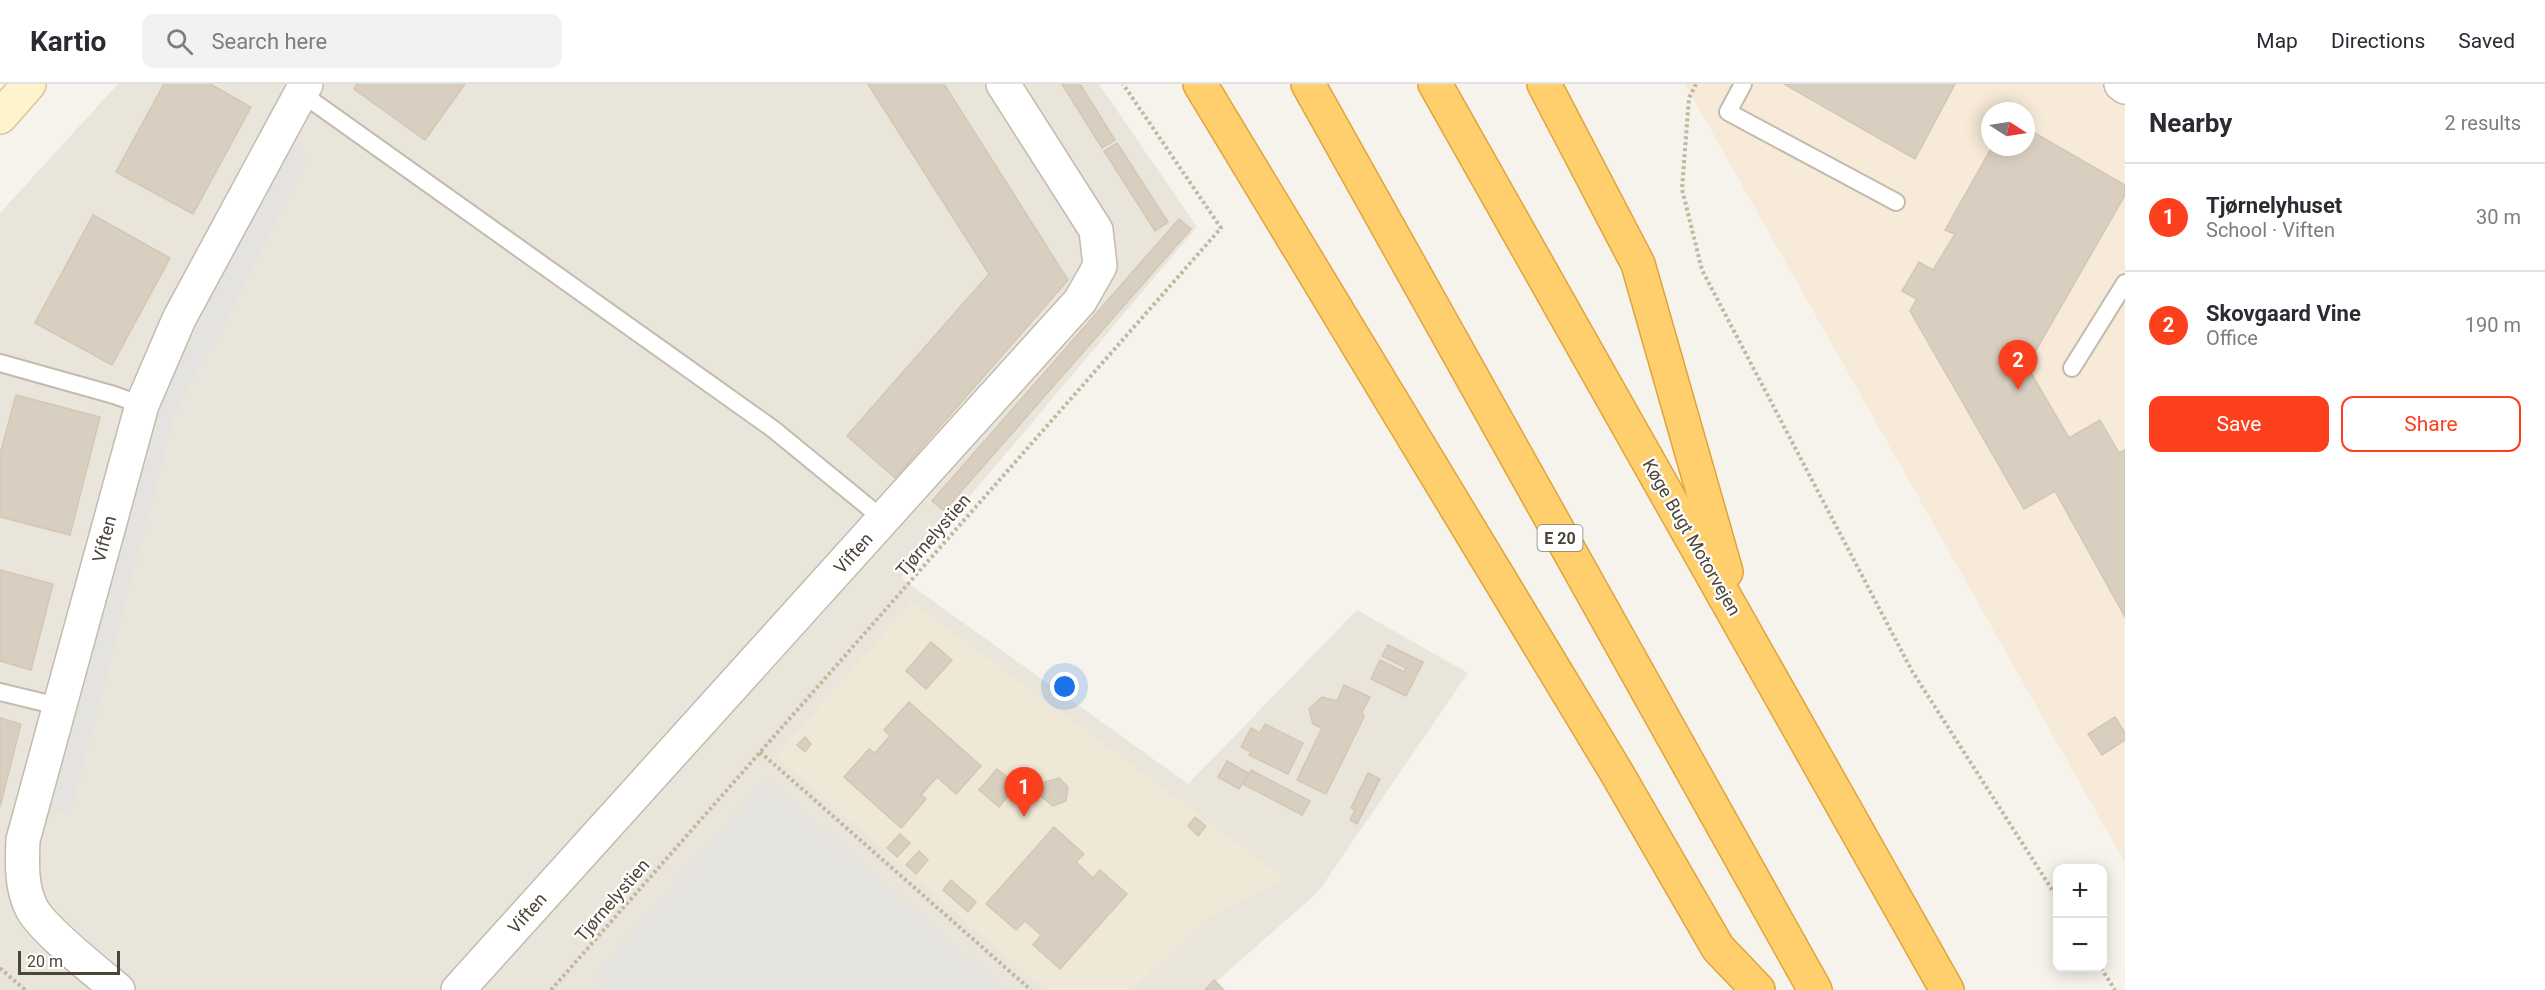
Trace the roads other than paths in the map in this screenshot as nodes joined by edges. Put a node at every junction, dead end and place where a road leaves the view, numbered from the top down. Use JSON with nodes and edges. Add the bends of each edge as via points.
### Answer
{"nodes":[{"id":1,"x":29,"y":84,"type":"edge"},
{"id":2,"x":1003,"y":84,"type":"edge"},
{"id":3,"x":1200,"y":84,"type":"edge"},
{"id":4,"x":1308,"y":84,"type":"edge"},
{"id":5,"x":1435,"y":84,"type":"edge"},
{"id":6,"x":1544,"y":84,"type":"edge"},
{"id":7,"x":1743,"y":84,"type":"edge"},
{"id":8,"x":2121,"y":84,"type":"edge"},
{"id":9,"x":2125,"y":87,"type":"edge"},
{"id":10,"x":304,"y":89,"type":"edge"},
{"id":11,"x":0,"y":117,"type":"edge"},
{"id":12,"x":1896,"y":202,"type":"dead end"},
{"id":13,"x":2125,"y":283,"type":"edge"},
{"id":14,"x":0,"y":363,"type":"edge"},
{"id":15,"x":2072,"y":368,"type":"dead end"},
{"id":16,"x":142,"y":405,"type":"junction"},
{"id":17,"x":883,"y":519,"type":"junction"},
{"id":18,"x":1741,"y":623,"type":"junction"},
{"id":19,"x":0,"y":692,"type":"edge"},
{"id":20,"x":58,"y":706,"type":"junction"},
{"id":21,"x":118,"y":990,"type":"edge"},
{"id":22,"x":458,"y":990,"type":"edge"},
{"id":23,"x":1758,"y":990,"type":"edge"},
{"id":24,"x":1815,"y":990,"type":"edge"},
{"id":25,"x":1947,"y":990,"type":"edge"}],
"edges":[{"from":1,"to":11,"type":"street"},
{"from":2,"to":17,"type":"street","name":"Viften","via":[[1096,230],[1100,266],[1080,301]]},
{"from":3,"to":23,"type":"highway","via":[[1718,948]]},
{"from":4,"to":24,"type":"highway","number":"E 20"},
{"from":5,"to":18,"type":"highway","name":"Køge Bugt Motorvejen"},
{"from":6,"to":18,"type":"highway","via":[[1638,264]]},
{"from":7,"to":12,"type":"lane","via":[[1728,112]]},
{"from":8,"to":9,"type":"street"},
{"from":10,"to":16,"type":"street","name":"Viften","via":[[179,319]]},
{"from":10,"to":17,"type":"lane","via":[[774,429]]},
{"from":13,"to":15,"type":"lane"},
{"from":14,"to":16,"type":"lane"},
{"from":16,"to":20,"type":"street","name":"Viften"},
{"from":17,"to":22,"type":"street","name":"Viften"},
{"from":18,"to":25,"type":"highway","name":"Køge Bugt Motorvejen"},
{"from":19,"to":20,"type":"lane"},
{"from":20,"to":21,"type":"street","name":"Viften","via":[[23,840],[22,877],[33,910]]}]}
